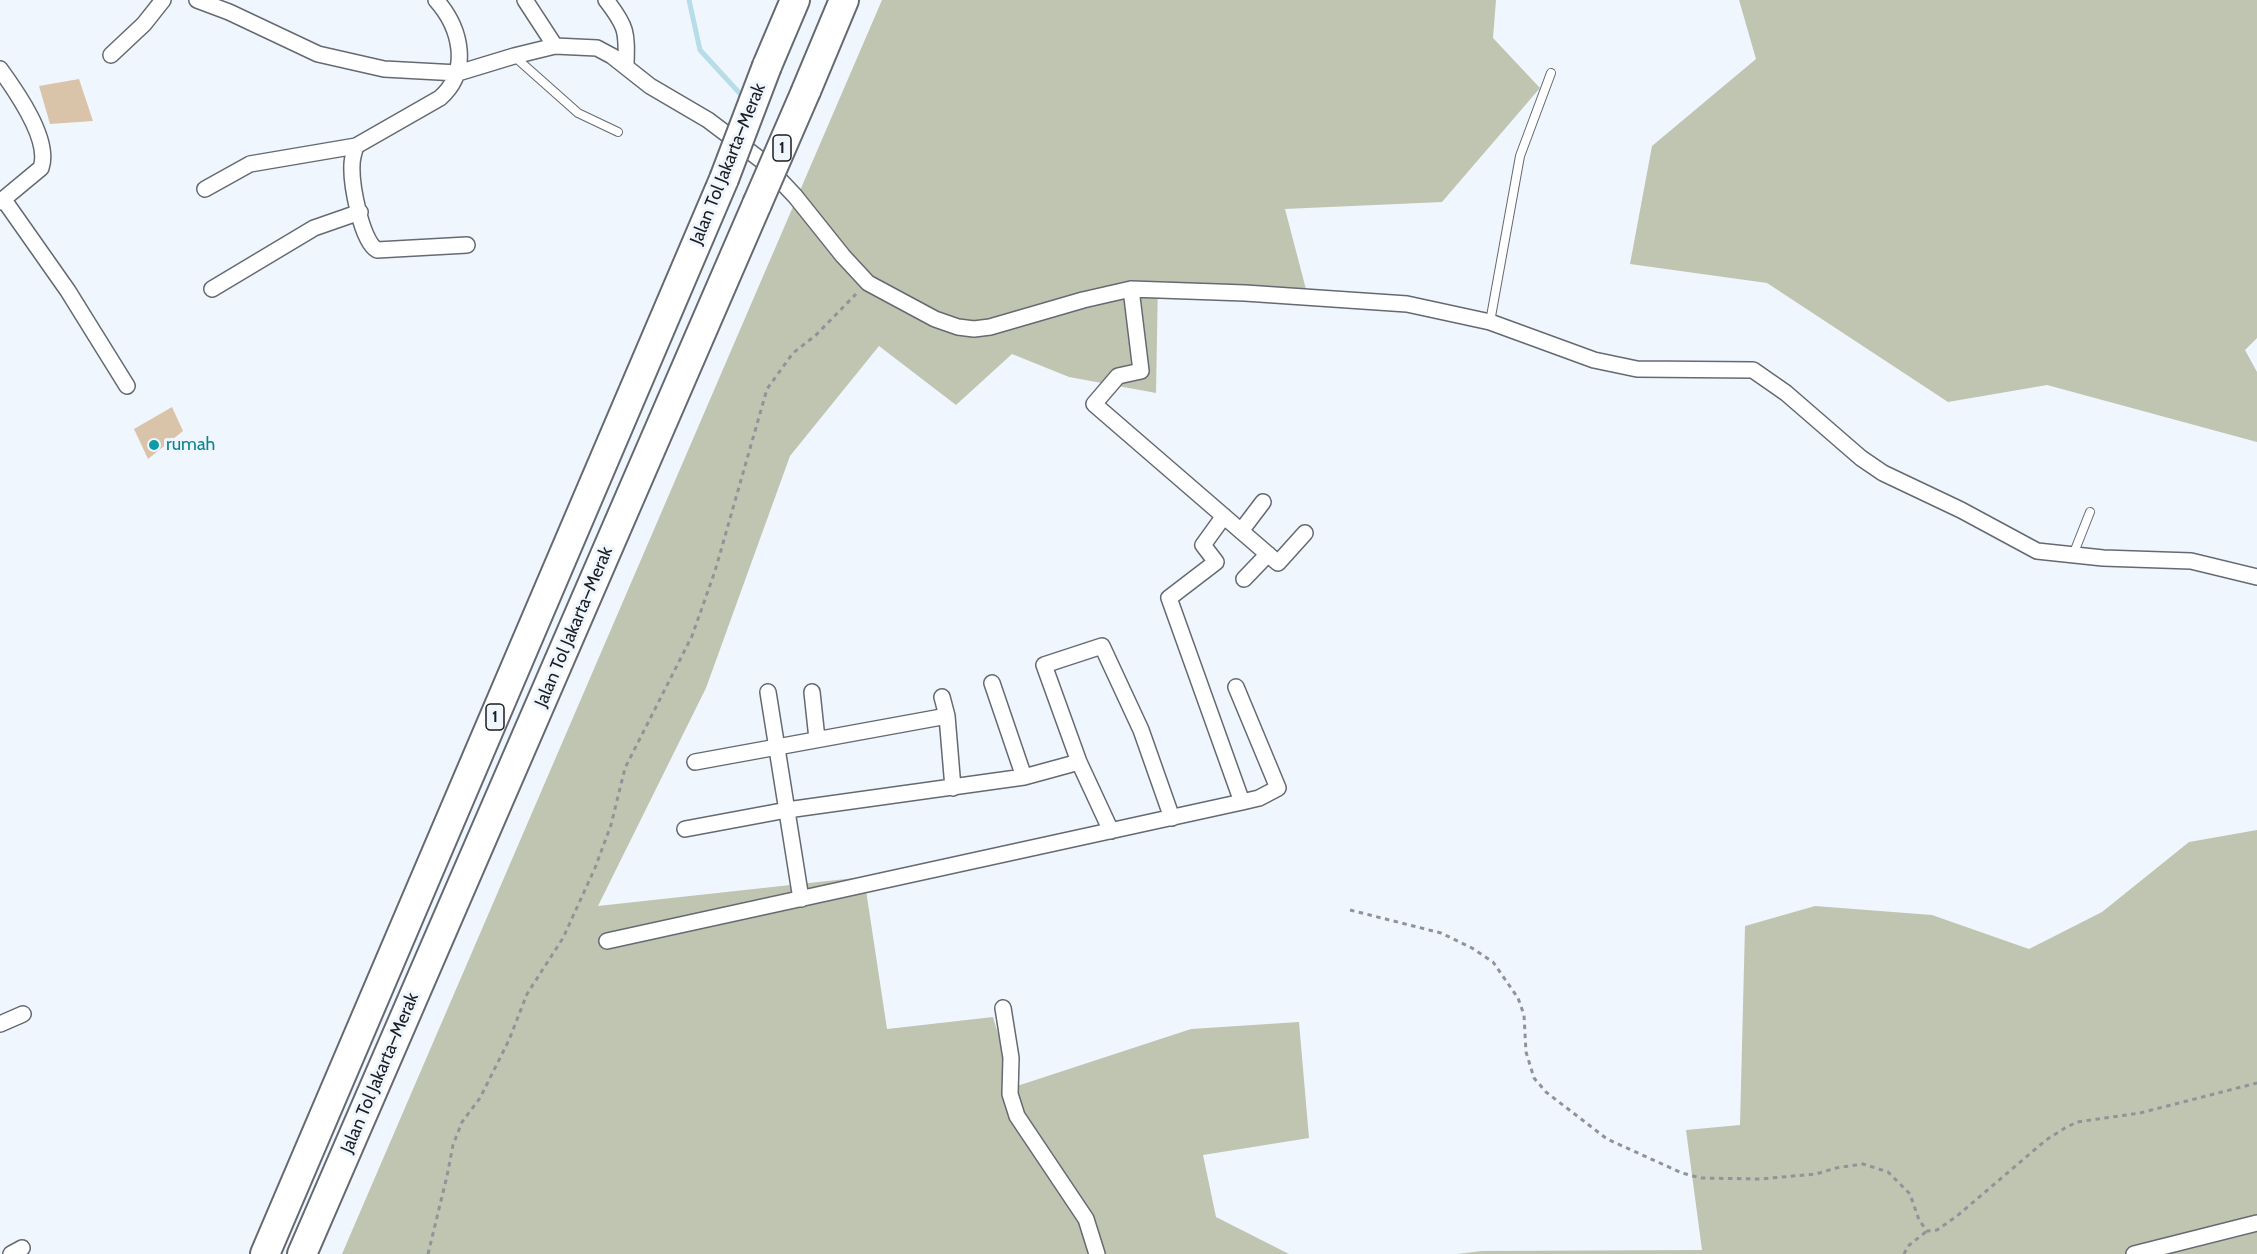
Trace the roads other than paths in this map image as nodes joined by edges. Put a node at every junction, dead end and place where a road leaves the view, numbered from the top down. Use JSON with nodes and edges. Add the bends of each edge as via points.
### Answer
{"nodes":[{"id":1,"x":163,"y":0,"type":"edge"},
{"id":2,"x":197,"y":0,"type":"edge"},
{"id":3,"x":436,"y":0,"type":"edge"},
{"id":4,"x":525,"y":0,"type":"edge"},
{"id":5,"x":606,"y":0,"type":"edge"},
{"id":6,"x":795,"y":0,"type":"edge"},
{"id":7,"x":844,"y":0,"type":"edge"},
{"id":8,"x":555,"y":46,"type":"junction"},
{"id":9,"x":111,"y":55,"type":"dead end"},
{"id":10,"x":514,"y":56,"type":"junction"},
{"id":11,"x":626,"y":65,"type":"junction"},
{"id":12,"x":0,"y":69,"type":"edge"},
{"id":13,"x":458,"y":73,"type":"junction"},
{"id":14,"x":1551,"y":73,"type":"dead end"},
{"id":15,"x":618,"y":132,"type":"dead end"},
{"id":16,"x":356,"y":146,"type":"junction"},
{"id":17,"x":205,"y":189,"type":"dead end"},
{"id":18,"x":1,"y":202,"type":"edge"},
{"id":19,"x":360,"y":212,"type":"junction"},
{"id":20,"x":467,"y":245,"type":"dead end"},
{"id":21,"x":212,"y":289,"type":"dead end"},
{"id":22,"x":1131,"y":289,"type":"junction"},
{"id":23,"x":1490,"y":322,"type":"junction"},
{"id":24,"x":127,"y":386,"type":"dead end"},
{"id":25,"x":1263,"y":502,"type":"dead end"},
{"id":26,"x":2090,"y":512,"type":"dead end"},
{"id":27,"x":1224,"y":516,"type":"junction"},
{"id":28,"x":1241,"y":531,"type":"junction"},
{"id":29,"x":1305,"y":533,"type":"dead end"},
{"id":30,"x":1268,"y":554,"type":"junction"},
{"id":31,"x":2073,"y":556,"type":"junction"},
{"id":32,"x":2257,"y":577,"type":"edge"},
{"id":33,"x":1244,"y":579,"type":"dead end"},
{"id":34,"x":992,"y":682,"type":"dead end"},
{"id":35,"x":1236,"y":687,"type":"dead end"},
{"id":36,"x":768,"y":692,"type":"dead end"},
{"id":37,"x":812,"y":692,"type":"dead end"},
{"id":38,"x":942,"y":697,"type":"dead end"},
{"id":39,"x":947,"y":716,"type":"junction"},
{"id":40,"x":818,"y":739,"type":"junction"},
{"id":41,"x":777,"y":747,"type":"junction"},
{"id":42,"x":695,"y":762,"type":"dead end"},
{"id":43,"x":1078,"y":762,"type":"junction"},
{"id":44,"x":1024,"y":777,"type":"junction"},
{"id":45,"x":953,"y":788,"type":"junction"},
{"id":46,"x":1242,"y":802,"type":"junction"},
{"id":47,"x":787,"y":810,"type":"junction"},
{"id":48,"x":1172,"y":818,"type":"junction"},
{"id":49,"x":685,"y":829,"type":"dead end"},
{"id":50,"x":1111,"y":831,"type":"junction"},
{"id":51,"x":801,"y":898,"type":"junction"},
{"id":52,"x":607,"y":941,"type":"dead end"},
{"id":53,"x":1003,"y":1008,"type":"dead end"},
{"id":54,"x":23,"y":1014,"type":"dead end"},
{"id":55,"x":0,"y":1024,"type":"edge"},
{"id":56,"x":2257,"y":1223,"type":"edge"},
{"id":57,"x":265,"y":1254,"type":"edge"},
{"id":58,"x":302,"y":1254,"type":"edge"},
{"id":59,"x":1097,"y":1254,"type":"edge"},
{"id":60,"x":2134,"y":1254,"type":"edge"}],
"edges":[{"from":1,"to":9,"type":"street"},
{"from":2,"to":13,"type":"street","via":[[318,54],[384,69]]},
{"from":3,"to":13,"type":"street","via":[[453,25],[459,44]]},
{"from":4,"to":8,"type":"street"},
{"from":5,"to":11,"type":"street","via":[[625,30]]},
{"from":6,"to":57,"type":"highway","name":"Jalan Tol Jakarta–Merak","number":"1","bridge":true,"via":[[724,179]]},
{"from":7,"to":58,"type":"highway","name":"Jalan Tol Jakarta–Merak","number":"1","bridge":true},
{"from":8,"to":10,"type":"street"},
{"from":8,"to":11,"type":"street","via":[[597,48]]},
{"from":10,"to":13,"type":"street"},
{"from":10,"to":15,"type":"lane","via":[[578,113]]},
{"from":11,"to":22,"type":"street","via":[[650,86],[708,120],[761,160],[868,283],[934,319],[958,327],[990,327]]},
{"from":12,"to":18,"type":"street","via":[[19,94],[43,154],[41,168]]},
{"from":13,"to":16,"type":"street","via":[[440,98]]},
{"from":14,"to":23,"type":"lane","via":[[1520,156]]},
{"from":16,"to":17,"type":"street","via":[[257,163]]},
{"from":16,"to":19,"type":"street","via":[[353,188]]},
{"from":18,"to":24,"type":"street","via":[[69,291]]},
{"from":19,"to":20,"type":"street","via":[[368,242],[377,250]]},
{"from":19,"to":21,"type":"street","via":[[314,228]]},
{"from":22,"to":23,"type":"street","via":[[1407,304]]},
{"from":22,"to":27,"type":"street","via":[[1141,370],[1118,376],[1094,404]]},
{"from":23,"to":31,"type":"street","via":[[1594,360],[1637,369],[1753,370],[1883,473],[2037,551]]},
{"from":25,"to":28,"type":"street"},
{"from":26,"to":31,"type":"lane"},
{"from":27,"to":28,"type":"street"},
{"from":27,"to":46,"type":"street","via":[[1203,545],[1216,562],[1169,598]]},
{"from":28,"to":30,"type":"street"},
{"from":29,"to":30,"type":"street","via":[[1278,563]]},
{"from":30,"to":33,"type":"street"},
{"from":31,"to":32,"type":"street","via":[[2191,561]]},
{"from":34,"to":44,"type":"street"},
{"from":35,"to":46,"type":"street","via":[[1278,788]]},
{"from":36,"to":41,"type":"street"},
{"from":37,"to":40,"type":"street"},
{"from":38,"to":39,"type":"street"},
{"from":39,"to":40,"type":"street"},
{"from":39,"to":45,"type":"street"},
{"from":40,"to":41,"type":"street"},
{"from":41,"to":42,"type":"street"},
{"from":41,"to":47,"type":"street"},
{"from":43,"to":44,"type":"street"},
{"from":43,"to":48,"type":"street","via":[[1044,665],[1102,646],[1141,730]]},
{"from":43,"to":50,"type":"street"},
{"from":44,"to":45,"type":"street"},
{"from":45,"to":47,"type":"street"},
{"from":46,"to":48,"type":"street"},
{"from":47,"to":49,"type":"street"},
{"from":47,"to":51,"type":"street"},
{"from":48,"to":50,"type":"street"},
{"from":50,"to":51,"type":"street"},
{"from":51,"to":52,"type":"street"},
{"from":53,"to":59,"type":"street","via":[[1011,1058],[1010,1094],[1017,1116],[1086,1219]]},
{"from":54,"to":55,"type":"street"},
{"from":56,"to":60,"type":"street"}]}
